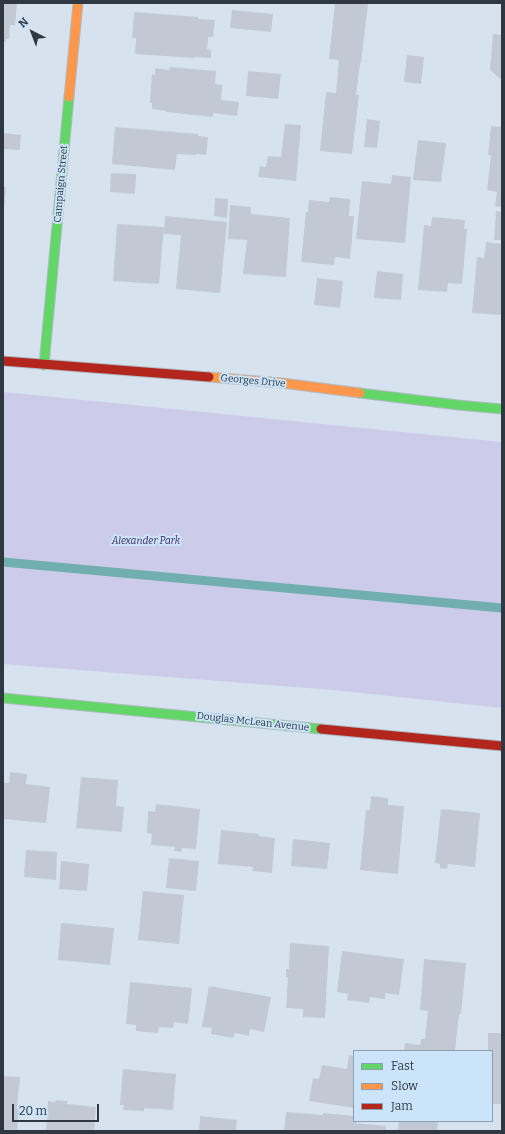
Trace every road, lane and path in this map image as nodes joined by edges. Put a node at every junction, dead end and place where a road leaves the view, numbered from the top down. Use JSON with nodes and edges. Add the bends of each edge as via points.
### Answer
{"nodes":[{"id":1,"x":78,"y":3,"type":"edge"},
{"id":2,"x":3,"y":361,"type":"edge"},
{"id":3,"x":44,"y":364,"type":"junction"},
{"id":4,"x":502,"y":409,"type":"edge"},
{"id":5,"x":3,"y":698,"type":"edge"},
{"id":6,"x":502,"y":746,"type":"edge"}],
"edges":[{"from":1,"to":3,"type":"street","name":"Campaign Street"},
{"from":2,"to":3,"type":"street","name":"Georges Drive"},
{"from":3,"to":4,"type":"street","name":"Georges Drive","via":[[282,383]]},
{"from":5,"to":6,"type":"street","name":"Douglas McLean Avenue"}]}
